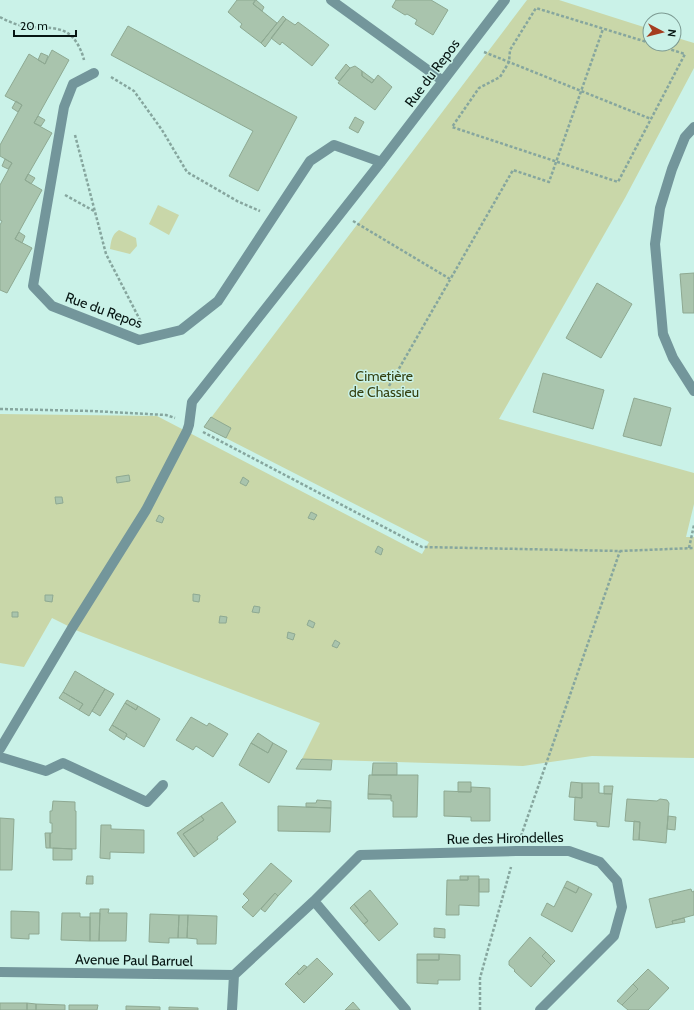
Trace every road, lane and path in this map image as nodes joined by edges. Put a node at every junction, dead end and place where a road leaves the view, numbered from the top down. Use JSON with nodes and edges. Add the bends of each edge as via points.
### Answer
{"nodes":[{"id":1,"x":331,"y":0,"type":"edge"},
{"id":2,"x":505,"y":0,"type":"edge"},
{"id":3,"x":0,"y":17,"type":"edge"},
{"id":4,"x":604,"y":29,"type":"junction"},
{"id":5,"x":642,"y":41,"type":"edge"},
{"id":6,"x":473,"y":43,"type":"junction"},
{"id":7,"x":678,"y":52,"type":"edge"},
{"id":8,"x":509,"y":62,"type":"junction"},
{"id":9,"x":91,"y":75,"type":"joint"},
{"id":10,"x":111,"y":77,"type":"dead end"},
{"id":11,"x":443,"y":81,"type":"junction"},
{"id":12,"x":582,"y":91,"type":"junction"},
{"id":13,"x":63,"y":112,"type":"junction"},
{"id":14,"x":651,"y":120,"type":"junction"},
{"id":15,"x":694,"y":126,"type":"edge"},
{"id":16,"x":556,"y":161,"type":"junction"},
{"id":17,"x":381,"y":162,"type":"junction"},
{"id":18,"x":51,"y":187,"type":"junction"},
{"id":19,"x":95,"y":211,"type":"junction"},
{"id":20,"x":341,"y":213,"type":"junction"},
{"id":21,"x":274,"y":216,"type":"junction"},
{"id":22,"x":450,"y":279,"type":"junction"},
{"id":23,"x":139,"y":340,"type":"junction"},
{"id":24,"x":389,"y":386,"type":"dead end"},
{"id":25,"x":694,"y":391,"type":"edge"},
{"id":26,"x":0,"y":409,"type":"edge"},
{"id":27,"x":188,"y":428,"type":"junction"},
{"id":28,"x":694,"y":525,"type":"edge"},
{"id":29,"x":689,"y":548,"type":"junction"},
{"id":30,"x":694,"y":548,"type":"edge"},
{"id":31,"x":620,"y":551,"type":"junction"},
{"id":32,"x":0,"y":749,"type":"edge"},
{"id":33,"x":0,"y":757,"type":"edge"},
{"id":34,"x":163,"y":785,"type":"dead end"},
{"id":35,"x":516,"y":851,"type":"junction"},
{"id":36,"x":314,"y":901,"type":"junction"},
{"id":37,"x":0,"y":972,"type":"edge"},
{"id":38,"x":234,"y":975,"type":"junction"},
{"id":39,"x":232,"y":1010,"type":"edge"},
{"id":40,"x":406,"y":1010,"type":"edge"},
{"id":41,"x":480,"y":1010,"type":"edge"},
{"id":42,"x":540,"y":1010,"type":"edge"}],
"edges":[{"from":1,"to":11,"type":"street"},
{"from":2,"to":6,"type":"street","name":"Rue du Repos"},
{"from":3,"to":9,"type":"path","via":[[21,25],[56,28],[68,33],[75,40]]},
{"from":4,"to":5,"type":"path"},
{"from":4,"to":8,"type":"path","via":[[536,8],[510,50]]},
{"from":4,"to":12,"type":"path"},
{"from":6,"to":8,"type":"path","via":[[486,54]]},
{"from":6,"to":11,"type":"street","name":"Rue du Repos"},
{"from":7,"to":14,"type":"path","via":[[685,54]]},
{"from":8,"to":12,"type":"path"},
{"from":8,"to":16,"type":"path","via":[[500,77],[479,88],[452,127]]},
{"from":9,"to":13,"type":"street","name":"Rue du Repos","via":[[73,84]]},
{"from":10,"to":21,"type":"path","via":[[134,91],[162,130],[187,172],[237,201]]},
{"from":11,"to":17,"type":"street","name":"Rue du Repos"},
{"from":12,"to":14,"type":"path"},
{"from":12,"to":16,"type":"path"},
{"from":13,"to":18,"type":"street","name":"Rue du Repos"},
{"from":13,"to":19,"type":"path","via":[[73,125]]},
{"from":14,"to":16,"type":"path","via":[[618,182]]},
{"from":15,"to":25,"type":"street","via":[[685,137],[672,169],[660,208],[655,244],[663,334],[673,358]]},
{"from":16,"to":22,"type":"path","via":[[549,182],[513,170]]},
{"from":17,"to":20,"type":"street","name":"Rue du Repos"},
{"from":17,"to":21,"type":"street","name":"Rue du Repos","via":[[334,144],[310,161]]},
{"from":18,"to":19,"type":"path"},
{"from":18,"to":23,"type":"street","name":"Rue du Repos","via":[[33,286],[52,306]]},
{"from":19,"to":23,"type":"path","via":[[106,254],[140,320]]},
{"from":20,"to":22,"type":"path"},
{"from":20,"to":27,"type":"street","name":"Rue du Repos","via":[[192,402]]},
{"from":21,"to":23,"type":"street","name":"Rue du Repos","via":[[218,301],[181,330]]},
{"from":22,"to":24,"type":"path"},
{"from":26,"to":27,"type":"path","via":[[166,415]]},
{"from":27,"to":31,"type":"path","via":[[422,547]]},
{"from":27,"to":32,"type":"street","via":[[146,510]]},
{"from":28,"to":29,"type":"path"},
{"from":29,"to":30,"type":"path"},
{"from":29,"to":31,"type":"path"},
{"from":31,"to":35,"type":"path"},
{"from":33,"to":34,"type":"street","via":[[46,771],[63,762],[147,802]]},
{"from":35,"to":36,"type":"street","name":"Rue des Hirondelles","via":[[360,855]]},
{"from":35,"to":41,"type":"path","via":[[480,978]]},
{"from":35,"to":42,"type":"street","name":"Rue des Hirondelles","via":[[569,851],[600,862],[617,881],[622,906],[614,936]]},
{"from":36,"to":38,"type":"street","name":"Rue des Hirondelles"},
{"from":36,"to":40,"type":"street"},
{"from":37,"to":38,"type":"street","name":"Avenue Paul Barruel"},
{"from":38,"to":39,"type":"street"}]}
